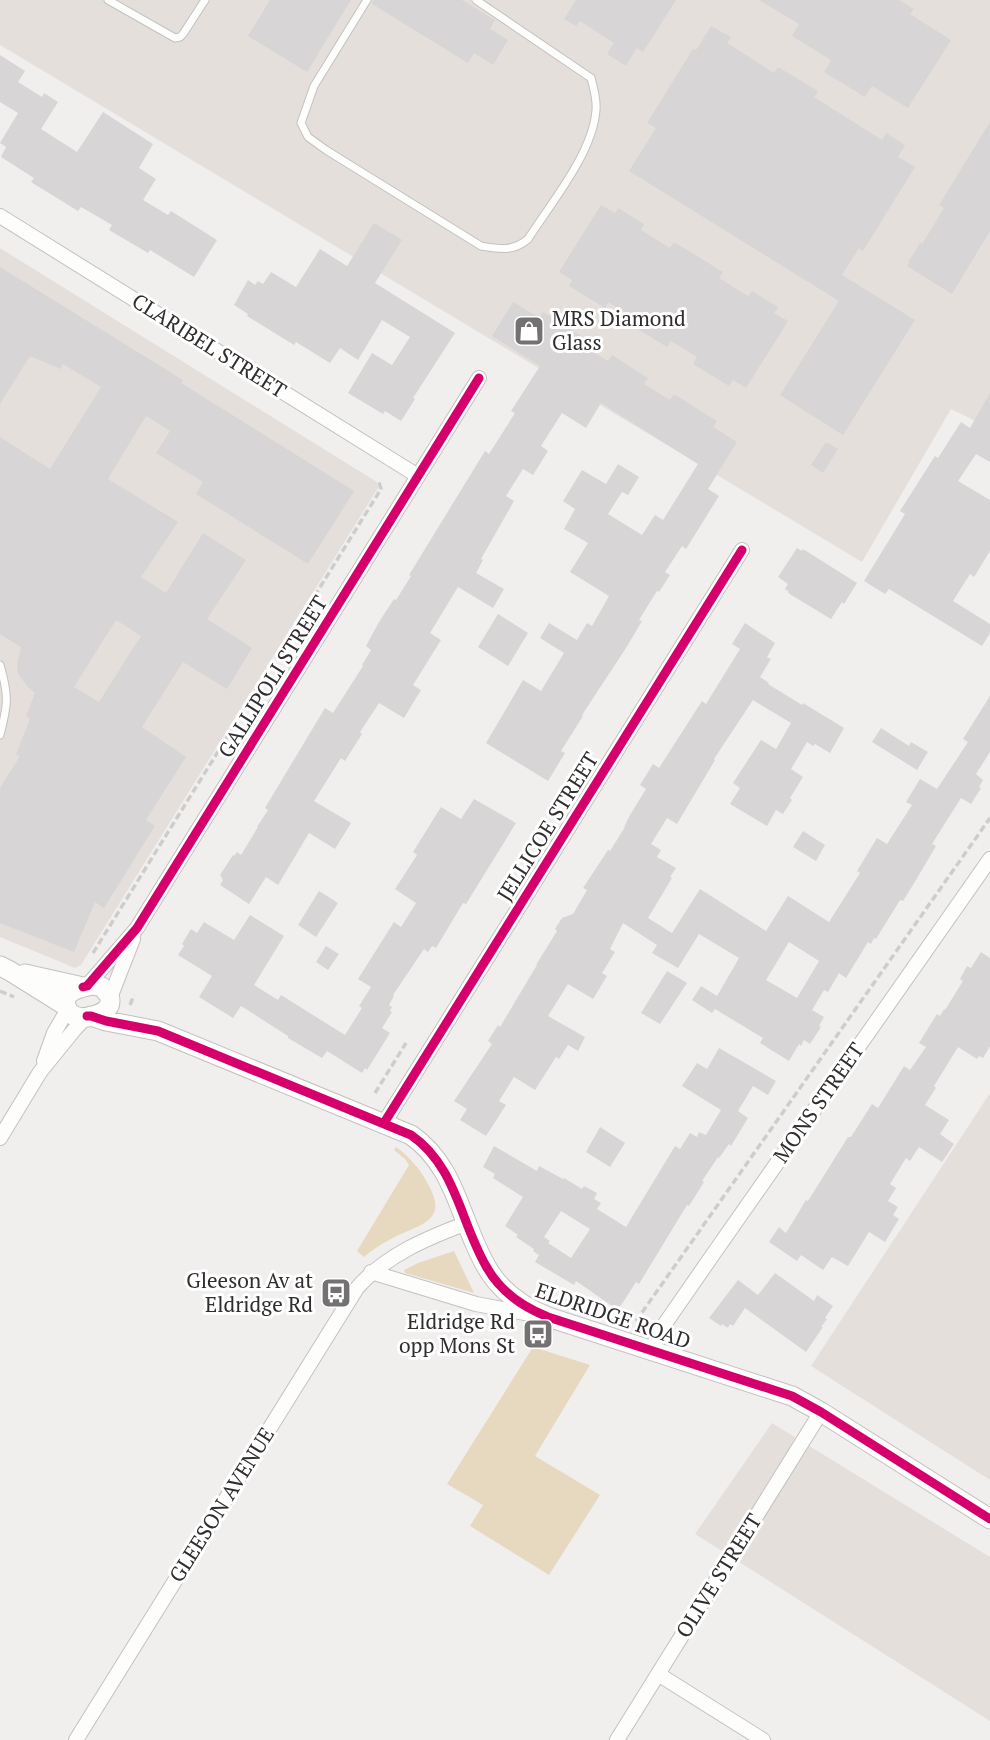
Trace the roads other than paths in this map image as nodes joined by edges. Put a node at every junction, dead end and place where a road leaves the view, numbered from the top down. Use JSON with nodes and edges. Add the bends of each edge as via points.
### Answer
{"nodes":[{"id":1,"x":108,"y":0,"type":"edge"},
{"id":2,"x":205,"y":0,"type":"edge"},
{"id":3,"x":367,"y":0,"type":"edge"},
{"id":4,"x":476,"y":0,"type":"edge"},
{"id":5,"x":0,"y":216,"type":"edge"},
{"id":6,"x":479,"y":378,"type":"dead end"},
{"id":7,"x":418,"y":476,"type":"junction"},
{"id":8,"x":742,"y":550,"type":"dead end"},
{"id":9,"x":0,"y":665,"type":"edge"},
{"id":10,"x":0,"y":735,"type":"edge"},
{"id":11,"x":990,"y":859,"type":"edge"},
{"id":12,"x":137,"y":928,"type":"junction"},
{"id":13,"x":5,"y":969,"type":"edge"},
{"id":14,"x":85,"y":987,"type":"junction"},
{"id":15,"x":110,"y":999,"type":"junction"},
{"id":16,"x":67,"y":1008,"type":"junction"},
{"id":17,"x":89,"y":1016,"type":"junction"},
{"id":18,"x":158,"y":1031,"type":"junction"},
{"id":19,"x":40,"y":1072,"type":"junction"},
{"id":20,"x":384,"y":1123,"type":"junction"},
{"id":21,"x":0,"y":1138,"type":"edge"},
{"id":22,"x":467,"y":1223,"type":"junction"},
{"id":23,"x":371,"y":1272,"type":"junction"},
{"id":24,"x":548,"y":1317,"type":"junction"},
{"id":25,"x":651,"y":1350,"type":"junction"},
{"id":26,"x":821,"y":1412,"type":"junction"},
{"id":27,"x":990,"y":1519,"type":"edge"},
{"id":28,"x":658,"y":1674,"type":"junction"},
{"id":29,"x":76,"y":1740,"type":"edge"},
{"id":30,"x":617,"y":1740,"type":"edge"},
{"id":31,"x":763,"y":1740,"type":"edge"}],
"edges":[{"from":1,"to":2,"type":"lane","via":[[175,38],[183,34]]},
{"from":3,"to":4,"type":"lane","via":[[314,86],[301,123],[303,130],[314,143],[481,246],[508,248],[528,239],[578,164],[593,130],[595,93],[591,78]]},
{"from":5,"to":7,"type":"street","name":"CLARIBEL STREET"},
{"from":6,"to":7,"type":"street","name":"GALLIPOLI STREET"},
{"from":7,"to":12,"type":"street","name":"GALLIPOLI STREET"},
{"from":8,"to":20,"type":"street","name":"JELLICOE STREET"},
{"from":9,"to":10,"type":"lane","via":[[7,689]]},
{"from":11,"to":25,"type":"street","name":"MONS STREET","via":[[691,1285]]},
{"from":12,"to":14,"type":"street","name":"GALLIPOLI STREET"},
{"from":12,"to":15,"type":"street","name":"GALLIPOLI STREET"},
{"from":13,"to":14,"type":"street"},
{"from":13,"to":16,"type":"street"},
{"from":14,"to":15,"type":"street","via":[[102,986]]},
{"from":14,"to":16,"type":"street","via":[[69,994]]},
{"from":15,"to":17,"type":"street","via":[[105,1010]]},
{"from":15,"to":18,"type":"street","name":"ELDRIDGE ROAD"},
{"from":16,"to":17,"type":"street","via":[[74,1016]]},
{"from":16,"to":19,"type":"street"},
{"from":17,"to":18,"type":"street","name":"ELDRIDGE ROAD"},
{"from":17,"to":19,"type":"street"},
{"from":18,"to":20,"type":"street","name":"ELDRIDGE ROAD"},
{"from":19,"to":21,"type":"street"},
{"from":20,"to":22,"type":"street","name":"ELDRIDGE ROAD","via":[[411,1135],[429,1150],[450,1180]]},
{"from":22,"to":23,"type":"street","name":"GLEESON AVENUE","via":[[404,1250]]},
{"from":22,"to":24,"type":"street","name":"ELDRIDGE ROAD","via":[[499,1284],[525,1306]]},
{"from":23,"to":24,"type":"street","via":[[476,1304]]},
{"from":23,"to":29,"type":"street","name":"GLEESON AVENUE","via":[[357,1287]]},
{"from":24,"to":25,"type":"street","name":"ELDRIDGE ROAD"},
{"from":25,"to":26,"type":"street","name":"ELDRIDGE ROAD","via":[[784,1392]]},
{"from":26,"to":27,"type":"street","name":"ELDRIDGE ROAD"},
{"from":26,"to":28,"type":"street","name":"OLIVE STREET"},
{"from":28,"to":30,"type":"street","name":"OLIVE STREET"},
{"from":28,"to":31,"type":"street"}]}
